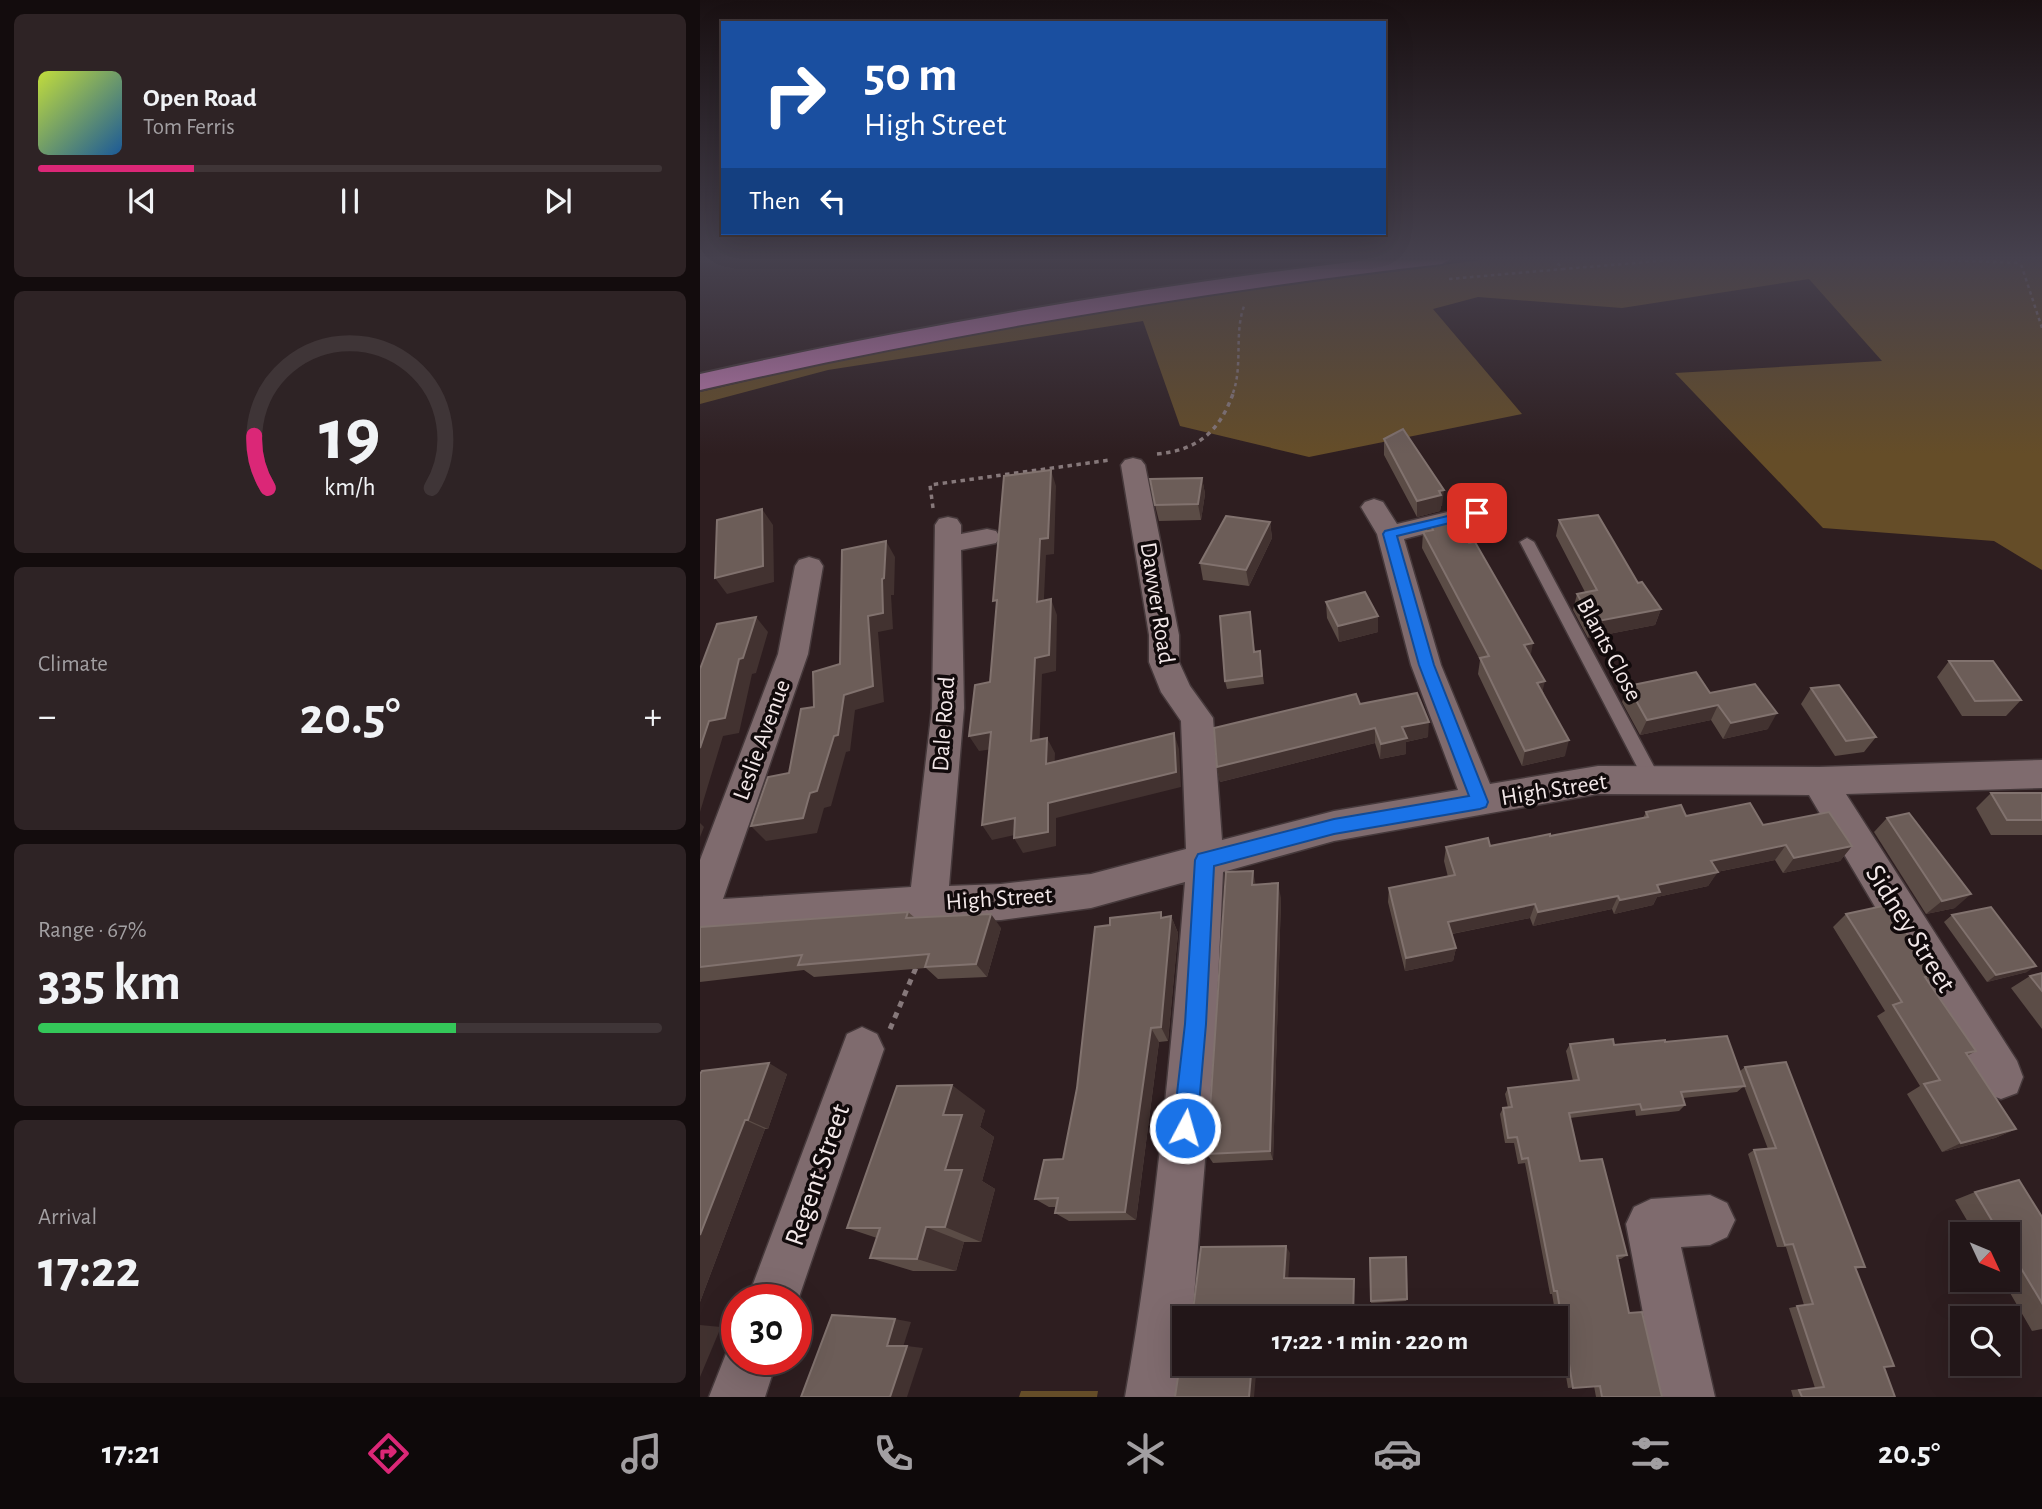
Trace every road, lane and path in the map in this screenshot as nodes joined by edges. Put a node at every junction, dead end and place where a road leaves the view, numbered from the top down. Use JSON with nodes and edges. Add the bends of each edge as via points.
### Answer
{"nodes":[{"id":1,"x":909,"y":323,"type":"edge"},
{"id":2,"x":989,"y":323,"type":"edge"},
{"id":3,"x":1242,"y":323,"type":"edge"},
{"id":4,"x":700,"y":367,"type":"edge"},
{"id":5,"x":700,"y":382,"type":"edge"},
{"id":6,"x":1133,"y":460,"type":"junction"},
{"id":7,"x":1374,"y":507,"type":"dead end"},
{"id":8,"x":1477,"y":513,"type":"dead end"},
{"id":9,"x":1390,"y":534,"type":"junction"},
{"id":10,"x":949,"y":535,"type":"junction"},
{"id":11,"x":987,"y":537,"type":"dead end"},
{"id":12,"x":1527,"y":542,"type":"dead end"},
{"id":13,"x":809,"y":566,"type":"dead end"},
{"id":14,"x":2042,"y":774,"type":"edge"},
{"id":15,"x":1652,"y":779,"type":"junction"},
{"id":16,"x":1819,"y":780,"type":"junction"},
{"id":17,"x":1480,"y":802,"type":"junction"},
{"id":18,"x":1205,"y":860,"type":"junction"},
{"id":19,"x":928,"y":904,"type":"junction"},
{"id":20,"x":700,"y":911,"type":"edge"},
{"id":21,"x":700,"y":919,"type":"edge"},
{"id":22,"x":919,"y":962,"type":"edge"},
{"id":23,"x":862,"y":1049,"type":"joint"},
{"id":24,"x":2001,"y":1077,"type":"dead end"},
{"id":25,"x":1710,"y":1220,"type":"dead end"},
{"id":26,"x":779,"y":1284,"type":"edge"},
{"id":27,"x":745,"y":1375,"type":"edge"},
{"id":28,"x":1686,"y":1390,"type":"edge"},
{"id":29,"x":737,"y":1397,"type":"edge"},
{"id":30,"x":1153,"y":1397,"type":"edge"}],
"edges":[{"from":1,"to":4,"type":"highway"},
{"from":2,"to":5,"type":"highway"},
{"from":3,"to":6,"type":"path","via":[[1237,380],[1217,425],[1186,450]]},
{"from":6,"to":10,"type":"path","via":[[930,485],[936,528]]},
{"from":6,"to":18,"type":"street","name":"Dawver Road","via":[[1164,635],[1164,662],[1177,692],[1197,718]]},
{"from":7,"to":9,"type":"street"},
{"from":8,"to":9,"type":"street"},
{"from":9,"to":17,"type":"street","via":[[1426,665]]},
{"from":10,"to":11,"type":"street"},
{"from":10,"to":19,"type":"street","name":"Dale Road","via":[[947,708]]},
{"from":12,"to":15,"type":"lane","name":"Blants Close"},
{"from":13,"to":20,"type":"street","name":"Leslie Avenue","via":[[793,654]]},
{"from":14,"to":16,"type":"street","name":"High Street"},
{"from":15,"to":16,"type":"street","name":"High Street"},
{"from":15,"to":17,"type":"street","name":"High Street","via":[[1598,780]]},
{"from":16,"to":24,"type":"street","name":"Sidney Street"},
{"from":17,"to":18,"type":"street","name":"High Street","via":[[1334,826]]},
{"from":18,"to":19,"type":"street","name":"High Street","via":[[1091,891],[1001,902]]},
{"from":18,"to":30,"type":"street","name":"Dawver Road","via":[[1195,1024],[1167,1309]]},
{"from":19,"to":21,"type":"street","name":"High Street"},
{"from":22,"to":23,"type":"path","via":[[886,1037]]},
{"from":23,"to":26,"type":"street","name":"Regent Street"},
{"from":25,"to":28,"type":"street","via":[[1651,1224]]},
{"from":27,"to":29,"type":"street"}]}
